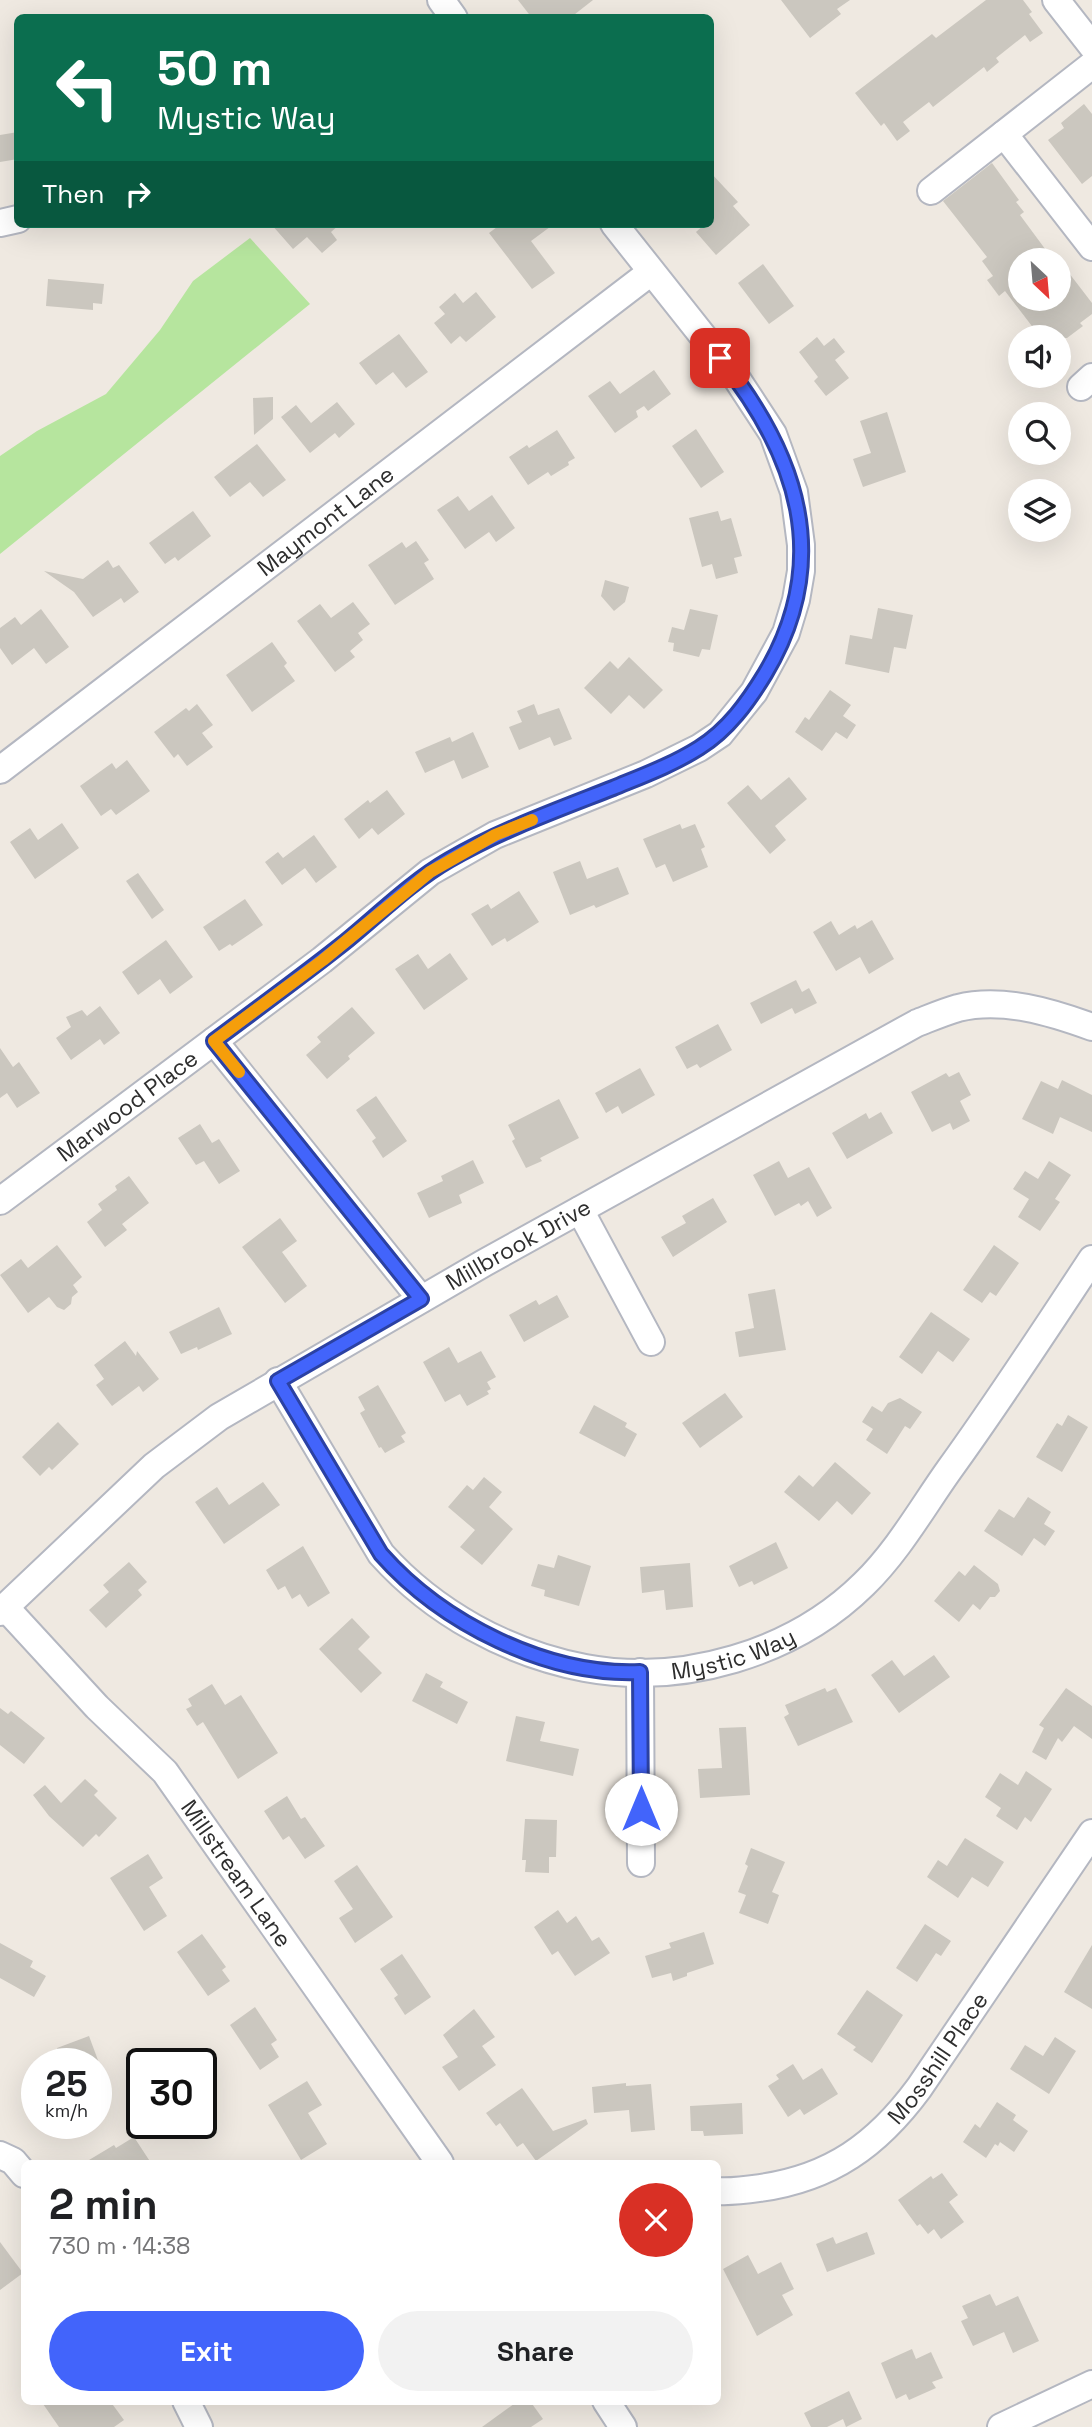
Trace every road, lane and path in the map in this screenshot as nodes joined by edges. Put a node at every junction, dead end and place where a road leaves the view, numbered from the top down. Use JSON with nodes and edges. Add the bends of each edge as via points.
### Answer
{"nodes":[{"id":1,"x":1056,"y":0,"type":"edge"},
{"id":2,"x":1092,"y":46,"type":"edge"},
{"id":3,"x":1092,"y":65,"type":"edge"},
{"id":4,"x":1004,"y":134,"type":"junction"},
{"id":5,"x":930,"y":191,"type":"dead end"},
{"id":6,"x":617,"y":228,"type":"edge"},
{"id":7,"x":1092,"y":247,"type":"edge"},
{"id":8,"x":651,"y":271,"type":"junction"},
{"id":9,"x":0,"y":770,"type":"edge"},
{"id":10,"x":1092,"y":1027,"type":"edge"},
{"id":11,"x":214,"y":1041,"type":"junction"},
{"id":12,"x":0,"y":1201,"type":"edge"},
{"id":13,"x":580,"y":1210,"type":"junction"},
{"id":14,"x":1092,"y":1259,"type":"edge"},
{"id":15,"x":421,"y":1299,"type":"junction"},
{"id":16,"x":651,"y":1342,"type":"dead end"},
{"id":17,"x":278,"y":1381,"type":"junction"},
{"id":18,"x":2,"y":1609,"type":"edge"},
{"id":19,"x":640,"y":1672,"type":"junction"},
{"id":20,"x":1092,"y":1833,"type":"edge"},
{"id":21,"x":641,"y":1863,"type":"dead end"},
{"id":22,"x":0,"y":2155,"type":"edge"},
{"id":23,"x":438,"y":2160,"type":"edge"},
{"id":24,"x":21,"y":2170,"type":"edge"},
{"id":25,"x":721,"y":2191,"type":"edge"},
{"id":26,"x":1092,"y":2384,"type":"edge"},
{"id":27,"x":188,"y":2405,"type":"edge"},
{"id":28,"x":609,"y":2405,"type":"edge"},
{"id":29,"x":199,"y":2427,"type":"edge"},
{"id":30,"x":623,"y":2427,"type":"edge"},
{"id":31,"x":1001,"y":2427,"type":"edge"}],
"edges":[{"from":1,"to":2,"type":"street"},
{"from":3,"to":4,"type":"street"},
{"from":4,"to":5,"type":"street"},
{"from":4,"to":7,"type":"street"},
{"from":6,"to":8,"type":"street","name":"Marwood Place"},
{"from":8,"to":9,"type":"street","name":"Maymont Lane"},
{"from":8,"to":11,"type":"street","name":"Marwood Place","via":[[773,434],[794,492],[801,571],[786,633],[771,665],[720,734],[646,774],[495,835],[446,862]]},
{"from":10,"to":13,"type":"street","name":"Millbrook Drive","via":[[1055,1013],[999,1004],[960,1008],[927,1019]]},
{"from":11,"to":12,"type":"street","name":"Marwood Place"},
{"from":11,"to":15,"type":"street"},
{"from":13,"to":15,"type":"street","name":"Millbrook Drive"},
{"from":13,"to":16,"type":"street"},
{"from":14,"to":19,"type":"street","name":"Mystic Way","via":[[909,1529],[864,1584],[835,1610],[771,1645],[712,1666]]},
{"from":15,"to":17,"type":"street","name":"Millbrook Drive"},
{"from":17,"to":18,"type":"street","name":"Millbrook Drive","via":[[219,1417],[154,1466]]},
{"from":17,"to":19,"type":"street","name":"Mystic Way","via":[[381,1554],[428,1599],[478,1631],[562,1663],[616,1673]]},
{"from":18,"to":23,"type":"street","name":"Millstream Lane","via":[[165,1772]]},
{"from":19,"to":21,"type":"street"},
{"from":20,"to":25,"type":"street","name":"Mosshill Place","via":[[899,2115],[873,2140],[817,2174]]},
{"from":22,"to":24,"type":"street"},
{"from":26,"to":31,"type":"street"},
{"from":27,"to":29,"type":"street"},
{"from":28,"to":30,"type":"street"}]}
